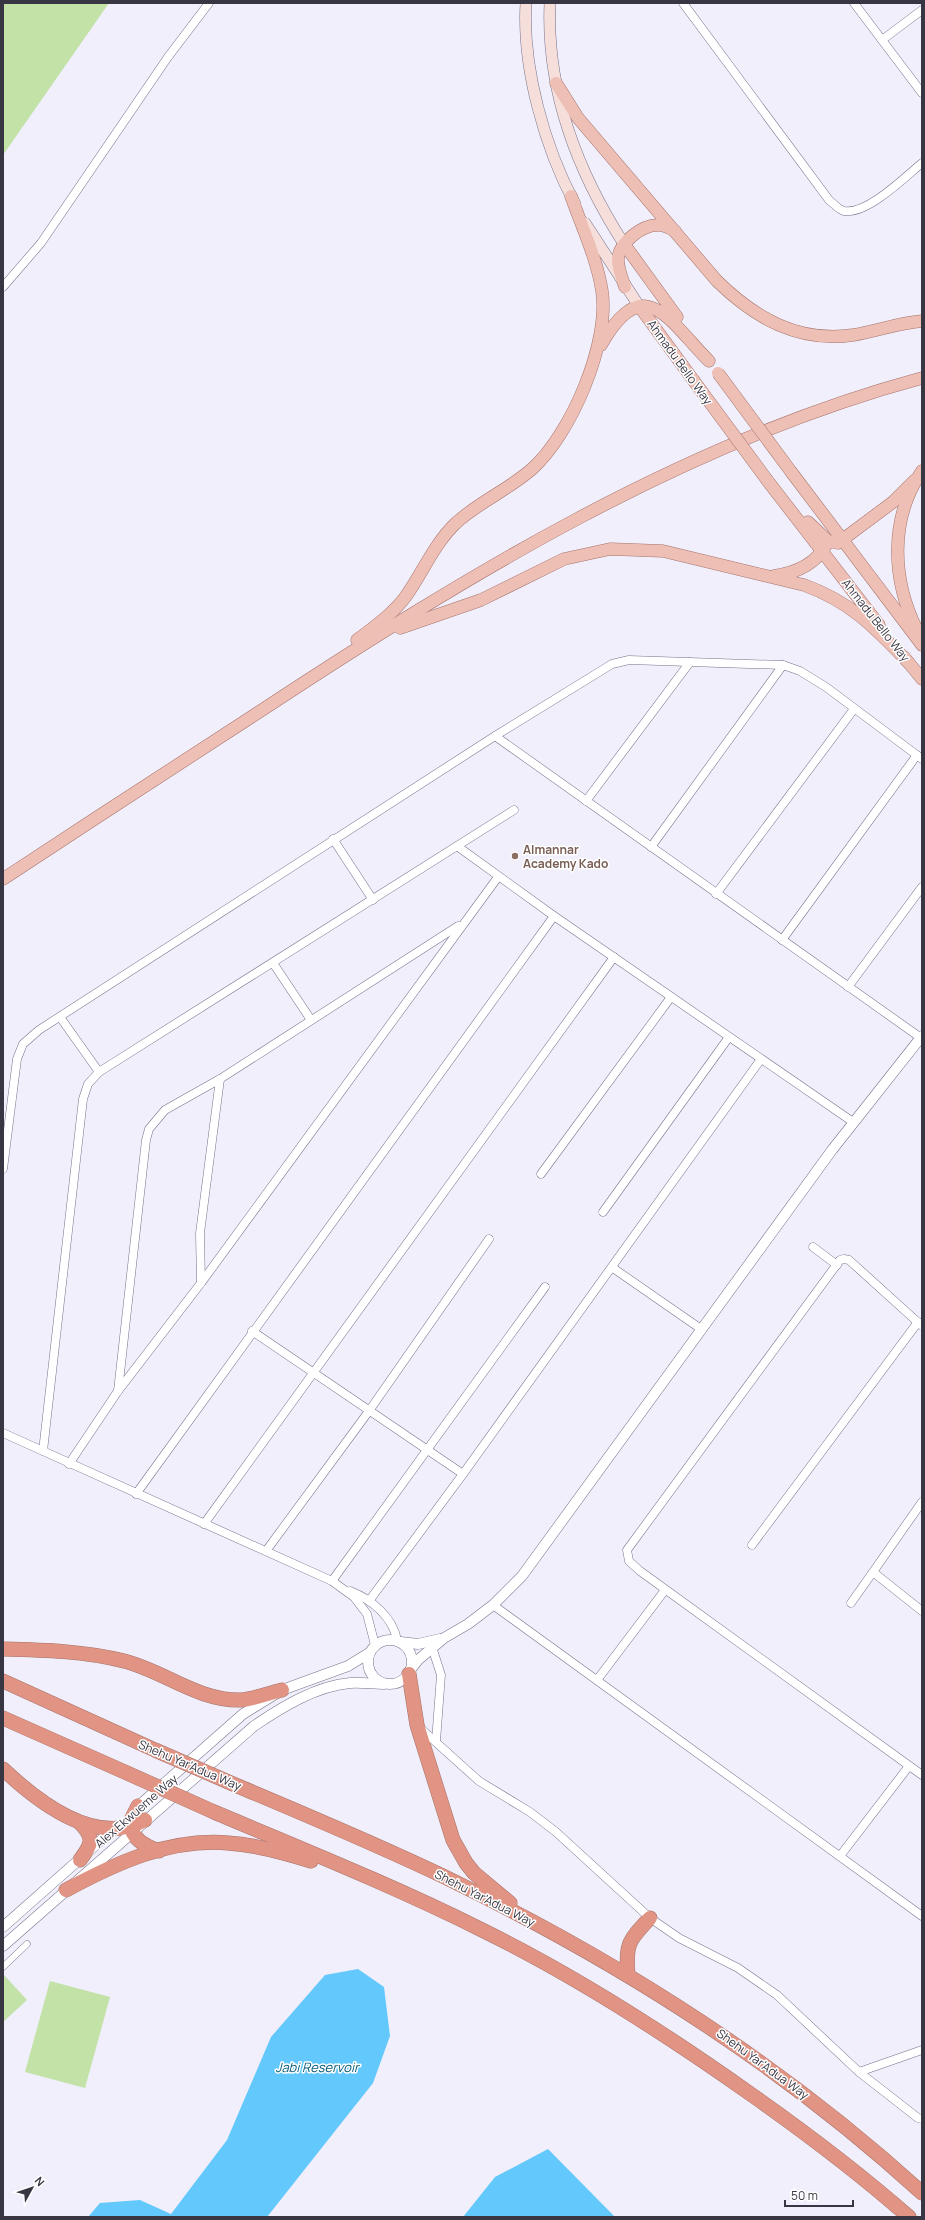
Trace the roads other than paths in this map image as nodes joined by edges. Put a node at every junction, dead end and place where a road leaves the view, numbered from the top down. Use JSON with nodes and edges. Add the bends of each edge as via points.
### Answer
{"nodes":[{"id":1,"x":209,"y":3,"type":"edge"},
{"id":2,"x":526,"y":3,"type":"edge"},
{"id":3,"x":550,"y":3,"type":"edge"},
{"id":4,"x":683,"y":3,"type":"edge"},
{"id":5,"x":854,"y":3,"type":"edge"},
{"id":6,"x":922,"y":10,"type":"edge"},
{"id":7,"x":882,"y":40,"type":"junction"},
{"id":8,"x":556,"y":83,"type":"junction"},
{"id":9,"x":922,"y":93,"type":"edge"},
{"id":10,"x":922,"y":163,"type":"edge"},
{"id":11,"x":571,"y":196,"type":"junction"},
{"id":12,"x":676,"y":231,"type":"junction"},
{"id":13,"x":624,"y":244,"type":"junction"},
{"id":14,"x":625,"y":286,"type":"junction"},
{"id":15,"x":3,"y":287,"type":"edge"},
{"id":16,"x":639,"y":306,"type":"junction"},
{"id":17,"x":922,"y":321,"type":"edge"},
{"id":18,"x":595,"y":356,"type":"junction"},
{"id":19,"x":709,"y":361,"type":"junction"},
{"id":20,"x":922,"y":378,"type":"edge"},
{"id":21,"x":919,"y":476,"type":"edge"},
{"id":22,"x":824,"y":516,"type":"junction"},
{"id":23,"x":842,"y":541,"type":"junction"},
{"id":24,"x":825,"y":547,"type":"junction"},
{"id":25,"x":769,"y":577,"type":"junction"},
{"id":26,"x":376,"y":636,"type":"junction"},
{"id":27,"x":922,"y":640,"type":"edge"},
{"id":28,"x":922,"y":645,"type":"edge"},
{"id":29,"x":690,"y":662,"type":"junction"},
{"id":30,"x":908,"y":662,"type":"junction"},
{"id":31,"x":783,"y":665,"type":"junction"},
{"id":32,"x":312,"y":677,"type":"junction"},
{"id":33,"x":922,"y":679,"type":"edge"},
{"id":34,"x":854,"y":709,"type":"junction"},
{"id":35,"x":495,"y":736,"type":"junction"},
{"id":36,"x":920,"y":757,"type":"edge"},
{"id":37,"x":586,"y":801,"type":"junction"},
{"id":38,"x":514,"y":810,"type":"dead end"},
{"id":39,"x":333,"y":839,"type":"junction"},
{"id":40,"x":458,"y":846,"type":"junction"},
{"id":41,"x":651,"y":847,"type":"junction"},
{"id":42,"x":498,"y":877,"type":"junction"},
{"id":43,"x":3,"y":879,"type":"edge"},
{"id":44,"x":922,"y":887,"type":"edge"},
{"id":45,"x":716,"y":894,"type":"junction"},
{"id":46,"x":372,"y":900,"type":"junction"},
{"id":47,"x":554,"y":916,"type":"junction"},
{"id":48,"x":462,"y":924,"type":"junction"},
{"id":49,"x":782,"y":940,"type":"junction"},
{"id":50,"x":614,"y":957,"type":"junction"},
{"id":51,"x":273,"y":963,"type":"junction"},
{"id":52,"x":848,"y":987,"type":"junction"},
{"id":53,"x":671,"y":997,"type":"junction"},
{"id":54,"x":60,"y":1017,"type":"junction"},
{"id":55,"x":311,"y":1020,"type":"junction"},
{"id":56,"x":729,"y":1037,"type":"junction"},
{"id":57,"x":922,"y":1037,"type":"edge"},
{"id":58,"x":761,"y":1059,"type":"junction"},
{"id":59,"x":98,"y":1072,"type":"junction"},
{"id":60,"x":220,"y":1079,"type":"junction"},
{"id":61,"x":853,"y":1122,"type":"junction"},
{"id":62,"x":6,"y":1124,"type":"edge"},
{"id":63,"x":3,"y":1169,"type":"edge"},
{"id":64,"x":541,"y":1174,"type":"dead end"},
{"id":65,"x":603,"y":1212,"type":"dead end"},
{"id":66,"x":489,"y":1238,"type":"dead end"},
{"id":67,"x":813,"y":1247,"type":"dead end"},
{"id":68,"x":837,"y":1265,"type":"junction"},
{"id":69,"x":613,"y":1268,"type":"junction"},
{"id":70,"x":201,"y":1283,"type":"junction"},
{"id":71,"x":545,"y":1287,"type":"dead end"},
{"id":72,"x":920,"y":1324,"type":"edge"},
{"id":73,"x":701,"y":1329,"type":"junction"},
{"id":74,"x":252,"y":1331,"type":"junction"},
{"id":75,"x":312,"y":1372,"type":"junction"},
{"id":76,"x":118,"y":1392,"type":"junction"},
{"id":77,"x":370,"y":1411,"type":"junction"},
{"id":78,"x":3,"y":1433,"type":"edge"},
{"id":79,"x":43,"y":1451,"type":"junction"},
{"id":80,"x":428,"y":1451,"type":"junction"},
{"id":81,"x":69,"y":1464,"type":"junction"},
{"id":82,"x":464,"y":1474,"type":"junction"},
{"id":83,"x":136,"y":1494,"type":"junction"},
{"id":84,"x":922,"y":1502,"type":"edge"},
{"id":85,"x":204,"y":1524,"type":"junction"},
{"id":86,"x":752,"y":1545,"type":"dead end"},
{"id":87,"x":266,"y":1551,"type":"junction"},
{"id":88,"x":872,"y":1572,"type":"junction"},
{"id":89,"x":332,"y":1581,"type":"junction"},
{"id":90,"x":344,"y":1589,"type":"junction"},
{"id":91,"x":665,"y":1590,"type":"junction"},
{"id":92,"x":369,"y":1601,"type":"junction"},
{"id":93,"x":851,"y":1603,"type":"dead end"},
{"id":94,"x":493,"y":1605,"type":"junction"},
{"id":95,"x":922,"y":1611,"type":"edge"},
{"id":96,"x":444,"y":1638,"type":"junction"},
{"id":97,"x":398,"y":1641,"type":"junction"},
{"id":98,"x":432,"y":1647,"type":"junction"},
{"id":99,"x":3,"y":1649,"type":"edge"},
{"id":100,"x":372,"y":1649,"type":"junction"},
{"id":101,"x":410,"y":1672,"type":"junction"},
{"id":102,"x":597,"y":1680,"type":"junction"},
{"id":103,"x":3,"y":1682,"type":"edge"},
{"id":104,"x":384,"y":1684,"type":"junction"},
{"id":105,"x":282,"y":1690,"type":"junction"},
{"id":106,"x":3,"y":1718,"type":"edge"},
{"id":107,"x":417,"y":1725,"type":"junction"},
{"id":108,"x":436,"y":1741,"type":"junction"},
{"id":109,"x":909,"y":1766,"type":"junction"},
{"id":110,"x":3,"y":1769,"type":"edge"},
{"id":111,"x":922,"y":1775,"type":"edge"},
{"id":112,"x":138,"y":1806,"type":"junction"},
{"id":113,"x":145,"y":1820,"type":"joint"},
{"id":114,"x":80,"y":1823,"type":"junction"},
{"id":115,"x":131,"y":1829,"type":"junction"},
{"id":116,"x":113,"y":1830,"type":"junction"},
{"id":117,"x":159,"y":1851,"type":"junction"},
{"id":118,"x":840,"y":1856,"type":"junction"},
{"id":119,"x":80,"y":1860,"type":"junction"},
{"id":120,"x":362,"y":1875,"type":"junction"},
{"id":121,"x":66,"y":1890,"type":"junction"},
{"id":122,"x":922,"y":1916,"type":"edge"},
{"id":123,"x":650,"y":1918,"type":"junction"},
{"id":124,"x":3,"y":1927,"type":"edge"},
{"id":125,"x":560,"y":1937,"type":"junction"},
{"id":126,"x":27,"y":1944,"type":"dead end"},
{"id":127,"x":3,"y":1946,"type":"edge"},
{"id":128,"x":3,"y":1967,"type":"edge"},
{"id":129,"x":628,"y":1975,"type":"junction"},
{"id":130,"x":922,"y":2050,"type":"edge"},
{"id":131,"x":859,"y":2072,"type":"junction"},
{"id":132,"x":922,"y":2119,"type":"edge"},
{"id":133,"x":922,"y":2192,"type":"edge"},
{"id":134,"x":909,"y":2217,"type":"edge"}],
"edges":[{"from":1,"to":15,"type":"street","via":[[168,57],[41,243]]},
{"from":2,"to":11,"type":"main road","name":"Ahmadu Bello Way","via":[[529,54],[535,93],[543,127]]},
{"from":3,"to":8,"type":"main road","name":"Ahmadu Bello Way","via":[[551,48]]},
{"from":4,"to":10,"type":"street","via":[[829,200],[843,211],[858,210],[875,201]]},
{"from":5,"to":7,"type":"street"},
{"from":6,"to":7,"type":"street"},
{"from":7,"to":9,"type":"street"},
{"from":8,"to":12,"type":"main road","via":[[578,118]]},
{"from":8,"to":13,"type":"main road","name":"Ahmadu Bello Way","via":[[564,120],[582,170]]},
{"from":11,"to":14,"type":"main road","name":"Ahmadu Bello Way","via":[[588,229]]},
{"from":11,"to":18,"type":"main road","via":[[597,270],[602,292],[603,316]]},
{"from":12,"to":13,"type":"main road","via":[[653,225]]},
{"from":12,"to":17,"type":"main road","via":[[734,297],[761,318],[792,331],[835,337]]},
{"from":13,"to":14,"type":"main road","via":[[618,260]]},
{"from":13,"to":19,"type":"main road","name":"Ahmadu Bello Way"},
{"from":14,"to":16,"type":"main road","name":"Ahmadu Bello Way"},
{"from":16,"to":18,"type":"main road","via":[[615,323]]},
{"from":16,"to":19,"type":"main road","via":[[647,305],[662,311]]},
{"from":16,"to":24,"type":"main road","name":"Ahmadu Bello Way","bridge":true,"via":[[776,492],[792,504]]},
{"from":18,"to":32,"type":"main road","via":[[566,424],[542,459],[519,479],[467,514],[443,536],[416,581],[394,609]]},
{"from":19,"to":22,"type":"main road","name":"Ahmadu Bello Way","bridge":true},
{"from":20,"to":26,"type":"main road","via":[[806,416],[701,459],[575,520]]},
{"from":21,"to":23,"type":"main road","via":[[893,502]]},
{"from":21,"to":27,"type":"main road","via":[[900,524],[897,548],[898,572],[907,610]]},
{"from":22,"to":23,"type":"main road","name":"Ahmadu Bello Way"},
{"from":22,"to":24,"type":"main road"},
{"from":23,"to":24,"type":"main road"},
{"from":23,"to":28,"type":"main road","name":"Ahmadu Bello Way"},
{"from":24,"to":25,"type":"main road","via":[[801,569]]},
{"from":24,"to":30,"type":"main road","name":"Ahmadu Bello Way"},
{"from":25,"to":26,"type":"main road","via":[[663,551],[610,549],[564,559],[481,600]]},
{"from":25,"to":30,"type":"main road","via":[[804,585],[843,603],[873,627]]},
{"from":26,"to":32,"type":"main road"},
{"from":29,"to":31,"type":"street"},
{"from":29,"to":35,"type":"street","via":[[628,660],[612,664]]},
{"from":29,"to":37,"type":"street"},
{"from":30,"to":33,"type":"main road","name":"Ahmadu Bello Way"},
{"from":31,"to":34,"type":"street","via":[[800,671]]},
{"from":31,"to":41,"type":"street"},
{"from":32,"to":43,"type":"main road"},
{"from":34,"to":36,"type":"street"},
{"from":34,"to":45,"type":"street"},
{"from":35,"to":37,"type":"street"},
{"from":35,"to":39,"type":"street"},
{"from":36,"to":49,"type":"street"},
{"from":37,"to":41,"type":"street"},
{"from":38,"to":40,"type":"street"},
{"from":39,"to":46,"type":"street"},
{"from":39,"to":54,"type":"street"},
{"from":40,"to":42,"type":"street"},
{"from":40,"to":46,"type":"street"},
{"from":41,"to":45,"type":"street"},
{"from":42,"to":47,"type":"street"},
{"from":42,"to":48,"type":"street"},
{"from":44,"to":52,"type":"street"},
{"from":45,"to":49,"type":"street"},
{"from":46,"to":51,"type":"street"},
{"from":47,"to":50,"type":"street"},
{"from":47,"to":74,"type":"street"},
{"from":48,"to":55,"type":"street"},
{"from":48,"to":70,"type":"street"},
{"from":49,"to":52,"type":"street"},
{"from":50,"to":53,"type":"street"},
{"from":50,"to":75,"type":"street"},
{"from":51,"to":55,"type":"street"},
{"from":51,"to":59,"type":"street"},
{"from":52,"to":57,"type":"street"},
{"from":53,"to":56,"type":"street"},
{"from":53,"to":64,"type":"street"},
{"from":54,"to":59,"type":"street"},
{"from":54,"to":62,"type":"street","via":[[23,1044],[16,1059]]},
{"from":55,"to":60,"type":"street"},
{"from":56,"to":58,"type":"street"},
{"from":56,"to":65,"type":"street"},
{"from":57,"to":61,"type":"street"},
{"from":58,"to":61,"type":"street"},
{"from":58,"to":69,"type":"street"},
{"from":59,"to":79,"type":"street","via":[[88,1084],[83,1099]]},
{"from":60,"to":70,"type":"street","via":[[200,1233]]},
{"from":60,"to":76,"type":"street","via":[[165,1110],[149,1129]]},
{"from":61,"to":73,"type":"street"},
{"from":62,"to":63,"type":"street"},
{"from":66,"to":77,"type":"street"},
{"from":67,"to":68,"type":"street"},
{"from":68,"to":72,"type":"street","via":[[844,1258],[849,1260]]},
{"from":68,"to":91,"type":"street","via":[[627,1550],[629,1561]]},
{"from":69,"to":73,"type":"street"},
{"from":69,"to":82,"type":"street"},
{"from":70,"to":76,"type":"street"},
{"from":71,"to":80,"type":"street"},
{"from":72,"to":86,"type":"street"},
{"from":73,"to":94,"type":"street","via":[[522,1576]]},
{"from":74,"to":75,"type":"street"},
{"from":74,"to":83,"type":"street"},
{"from":75,"to":77,"type":"street"},
{"from":75,"to":85,"type":"street"},
{"from":76,"to":81,"type":"street"},
{"from":77,"to":80,"type":"street"},
{"from":77,"to":87,"type":"street"},
{"from":78,"to":79,"type":"street"},
{"from":79,"to":81,"type":"street"},
{"from":80,"to":82,"type":"street"},
{"from":80,"to":89,"type":"street"},
{"from":81,"to":83,"type":"street"},
{"from":82,"to":92,"type":"street"},
{"from":83,"to":85,"type":"street"},
{"from":84,"to":88,"type":"street"},
{"from":85,"to":87,"type":"street"},
{"from":87,"to":89,"type":"street"},
{"from":88,"to":93,"type":"street"},
{"from":88,"to":95,"type":"street"},
{"from":89,"to":90,"type":"street"},
{"from":90,"to":92,"type":"street"},
{"from":90,"to":100,"type":"street","via":[[367,1614]]},
{"from":91,"to":102,"type":"street"},
{"from":91,"to":109,"type":"street"},
{"from":92,"to":97,"type":"street","via":[[392,1625]]},
{"from":94,"to":96,"type":"street"},
{"from":94,"to":102,"type":"street"},
{"from":96,"to":97,"type":"street","via":[[418,1644]]},
{"from":96,"to":98,"type":"street"},
{"from":97,"to":100,"type":"street","via":[[382,1641]]},
{"from":97,"to":101,"type":"street","via":[[410,1651]]},
{"from":98,"to":101,"type":"street"},
{"from":98,"to":108,"type":"street","via":[[441,1675]]},
{"from":99,"to":105,"type":"highway","via":[[61,1651],[106,1657],[144,1667],[217,1697],[243,1700]]},
{"from":100,"to":104,"type":"street","via":[[368,1668],[372,1675]]},
{"from":100,"to":105,"type":"street","name":"Alex Ekwueme Way","via":[[348,1666]]},
{"from":101,"to":104,"type":"street","via":[[399,1682]]},
{"from":101,"to":107,"type":"highway"},
{"from":102,"to":118,"type":"street"},
{"from":103,"to":125,"type":"highway","name":"Shehu Yar'Adua Way","bridge":true,"via":[[434,1872]]},
{"from":104,"to":113,"type":"street","name":"Alex Ekwueme Way","via":[[349,1683],[311,1694],[284,1707],[239,1738]]},
{"from":105,"to":112,"type":"street","name":"Alex Ekwueme Way","via":[[243,1714]]},
{"from":106,"to":120,"type":"highway","bridge":true},
{"from":107,"to":108,"type":"street"},
{"from":107,"to":125,"type":"highway","via":[[448,1828],[466,1863],[494,1891]]},
{"from":108,"to":123,"type":"street","via":[[479,1782],[530,1812],[556,1832]]},
{"from":109,"to":111,"type":"street"},
{"from":109,"to":118,"type":"street"},
{"from":110,"to":114,"type":"highway","via":[[41,1800]]},
{"from":112,"to":115,"type":"highway","via":[[131,1816]]},
{"from":112,"to":116,"type":"street","name":"Alex Ekwueme Way"},
{"from":113,"to":115,"type":"highway"},
{"from":114,"to":116,"type":"highway"},
{"from":114,"to":119,"type":"highway","via":[[91,1838],[88,1849]]},
{"from":115,"to":116,"type":"highway"},
{"from":115,"to":117,"type":"highway","via":[[144,1844]]},
{"from":115,"to":121,"type":"street","name":"Alex Ekwueme Way"},
{"from":116,"to":119,"type":"street","name":"Alex Ekwueme Way"},
{"from":117,"to":120,"type":"highway","via":[[201,1843],[228,1843],[274,1850]]},
{"from":117,"to":121,"type":"highway","via":[[117,1864]]},
{"from":118,"to":122,"type":"street"},
{"from":119,"to":124,"type":"street","name":"Alex Ekwueme Way"},
{"from":120,"to":134,"type":"highway","via":[[494,1936],[643,2022],[769,2107],[835,2156]]},
{"from":121,"to":127,"type":"street","name":"Alex Ekwueme Way"},
{"from":123,"to":129,"type":"highway","via":[[630,1938],[626,1960]]},
{"from":123,"to":131,"type":"street","via":[[679,1938],[755,1979],[800,2015]]},
{"from":125,"to":129,"type":"highway","name":"Shehu Yar'Adua Way"},
{"from":126,"to":128,"type":"street"},
{"from":129,"to":133,"type":"highway","name":"Shehu Yar'Adua Way","via":[[686,2010],[797,2087]]},
{"from":130,"to":131,"type":"street"},
{"from":131,"to":132,"type":"street"}]}
